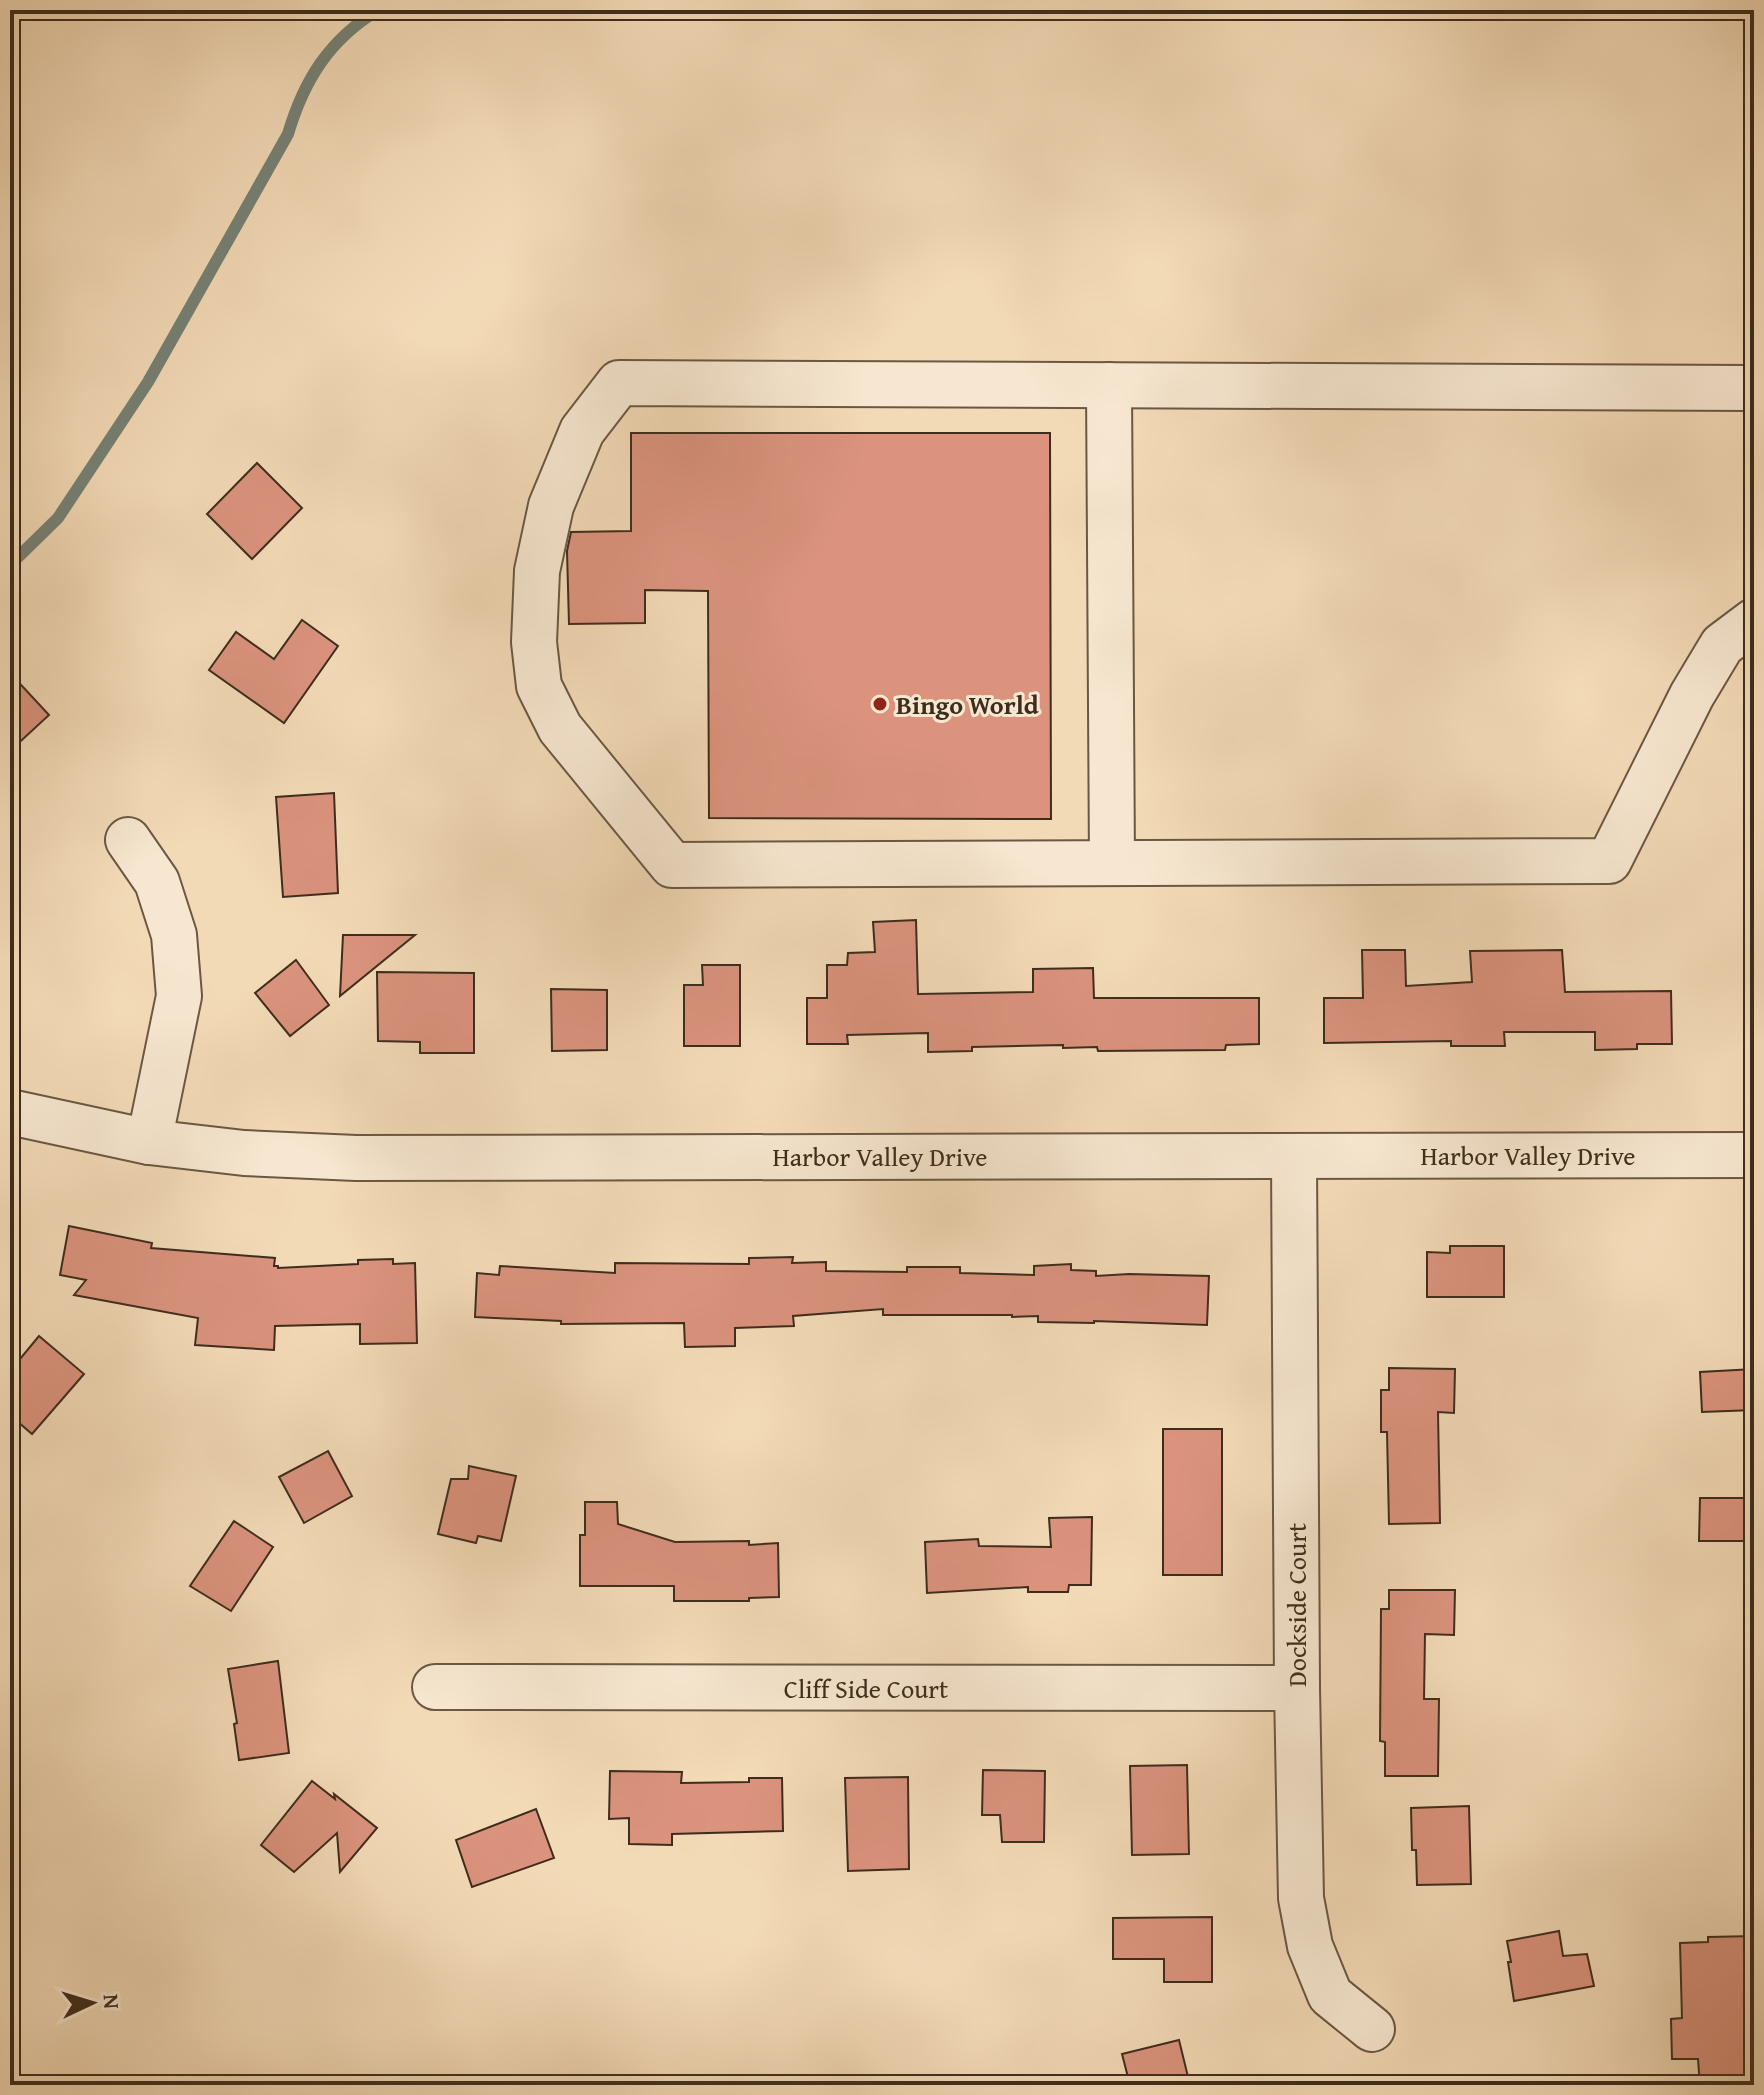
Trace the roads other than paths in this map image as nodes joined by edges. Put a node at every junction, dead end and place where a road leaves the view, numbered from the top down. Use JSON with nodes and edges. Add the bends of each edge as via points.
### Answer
{"nodes":[{"id":1,"x":1109,"y":385,"type":"junction"},
{"id":2,"x":1754,"y":388,"type":"edge"},
{"id":3,"x":1754,"y":621,"type":"edge"},
{"id":4,"x":128,"y":840,"type":"dead end"},
{"id":5,"x":1112,"y":863,"type":"junction"},
{"id":6,"x":10,"y":1112,"type":"edge"},
{"id":7,"x":149,"y":1142,"type":"junction"},
{"id":8,"x":1754,"y":1155,"type":"edge"},
{"id":9,"x":1294,"y":1156,"type":"junction"},
{"id":10,"x":435,"y":1687,"type":"dead end"},
{"id":11,"x":1297,"y":1688,"type":"junction"},
{"id":12,"x":1372,"y":2029,"type":"dead end"}],
"edges":[{"from":1,"to":2,"type":"street"},
{"from":1,"to":5,"type":"street"},
{"from":1,"to":5,"type":"street","via":[[619,383],[582,431],[551,506],[537,571],[534,642],[539,686],[560,728],[672,865]]},
{"from":3,"to":5,"type":"street","via":[[1722,645],[1609,861]]},
{"from":4,"to":7,"type":"street","via":[[157,882],[174,935],[179,996]]},
{"from":6,"to":7,"type":"street","name":"Harbor Valley Drive"},
{"from":7,"to":9,"type":"street","name":"Harbor Valley Drive","via":[[356,1158]]},
{"from":8,"to":9,"type":"street","name":"Harbor Valley Drive"},
{"from":9,"to":11,"type":"street","name":"Dockside Court"},
{"from":10,"to":11,"type":"street","name":"Cliff Side Court"},
{"from":11,"to":12,"type":"street","name":"Dockside Court","via":[[1301,1898],[1310,1946],[1330,1995]]}]}
